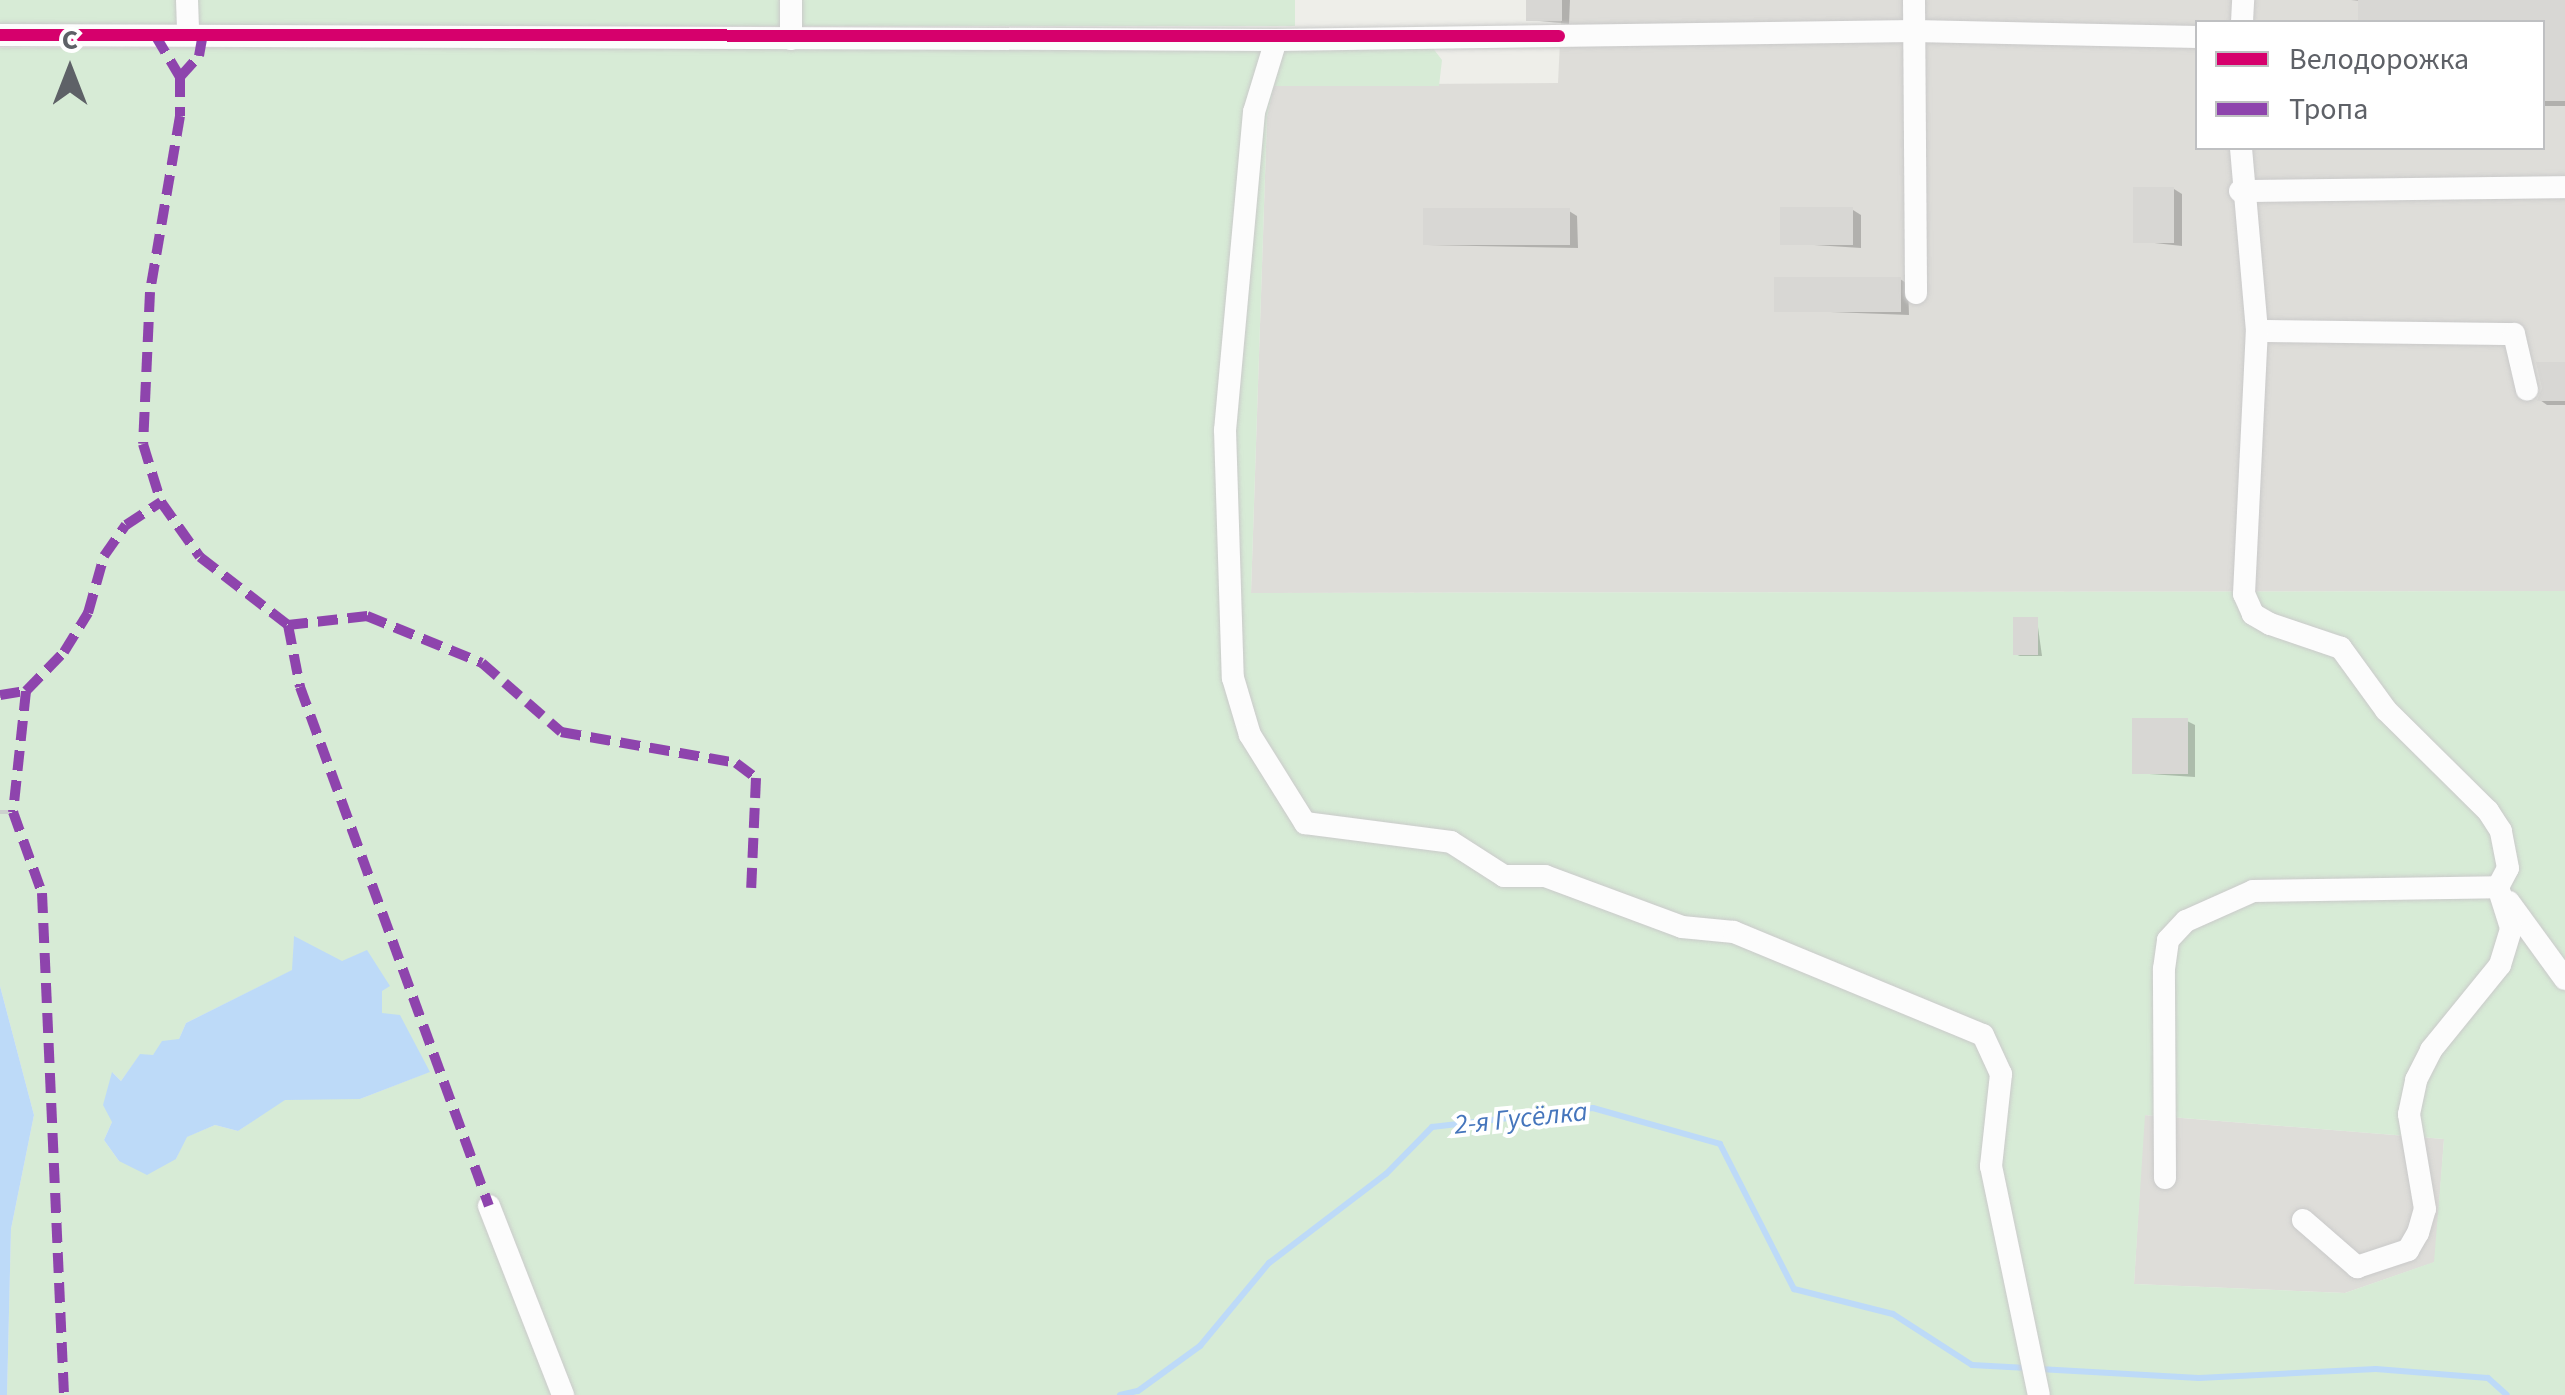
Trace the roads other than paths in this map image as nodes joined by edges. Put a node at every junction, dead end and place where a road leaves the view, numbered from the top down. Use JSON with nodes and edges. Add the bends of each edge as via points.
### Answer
{"nodes":[{"id":1,"x":187,"y":0,"type":"edge"},
{"id":2,"x":791,"y":0,"type":"edge"},
{"id":3,"x":1914,"y":0,"type":"edge"},
{"id":4,"x":1914,"y":31,"type":"junction"},
{"id":5,"x":188,"y":34,"type":"junction"},
{"id":6,"x":0,"y":35,"type":"edge"},
{"id":7,"x":2195,"y":38,"type":"edge"},
{"id":8,"x":792,"y":39,"type":"junction"},
{"id":9,"x":1276,"y":40,"type":"junction"},
{"id":10,"x":2241,"y":150,"type":"edge"},
{"id":11,"x":2565,"y":187,"type":"edge"},
{"id":12,"x":2240,"y":191,"type":"junction"},
{"id":13,"x":1916,"y":293,"type":"dead end"},
{"id":14,"x":2258,"y":332,"type":"junction"},
{"id":15,"x":2526,"y":390,"type":"dead end"},
{"id":16,"x":2498,"y":887,"type":"junction"},
{"id":17,"x":2565,"y":979,"type":"edge"},
{"id":18,"x":2165,"y":1178,"type":"dead end"},
{"id":19,"x":488,"y":1206,"type":"dead end"},
{"id":20,"x":2303,"y":1220,"type":"dead end"},
{"id":21,"x":563,"y":1395,"type":"edge"},
{"id":22,"x":2040,"y":1395,"type":"edge"}],
"edges":[{"from":1,"to":5,"type":"street"},
{"from":2,"to":8,"type":"street"},
{"from":3,"to":4,"type":"street"},
{"from":4,"to":7,"type":"street"},
{"from":4,"to":9,"type":"street"},
{"from":4,"to":13,"type":"street"},
{"from":5,"to":6,"type":"street"},
{"from":5,"to":8,"type":"street"},
{"from":8,"to":9,"type":"street"},
{"from":9,"to":22,"type":"street","via":[[1254,112],[1225,430],[1233,678],[1250,734],[1306,823],[1451,842],[1504,876],[1545,876],[1682,928],[1734,932],[1984,1035],[2001,1074],[1991,1166]]},
{"from":10,"to":12,"type":"street"},
{"from":11,"to":12,"type":"street"},
{"from":12,"to":14,"type":"street"},
{"from":14,"to":15,"type":"street","via":[[2514,334]]},
{"from":14,"to":16,"type":"street","via":[[2244,594],[2252,614],[2320,636],[2353,660],[2386,710],[2501,831],[2508,868]]},
{"from":16,"to":17,"type":"street"},
{"from":16,"to":18,"type":"street","via":[[2253,891],[2186,921],[2168,940],[2164,969]]},
{"from":16,"to":20,"type":"street","via":[[2511,928],[2500,964],[2431,1050],[2416,1080],[2409,1114],[2425,1208],[2418,1234],[2408,1250],[2356,1266]]},
{"from":19,"to":21,"type":"street"}]}
